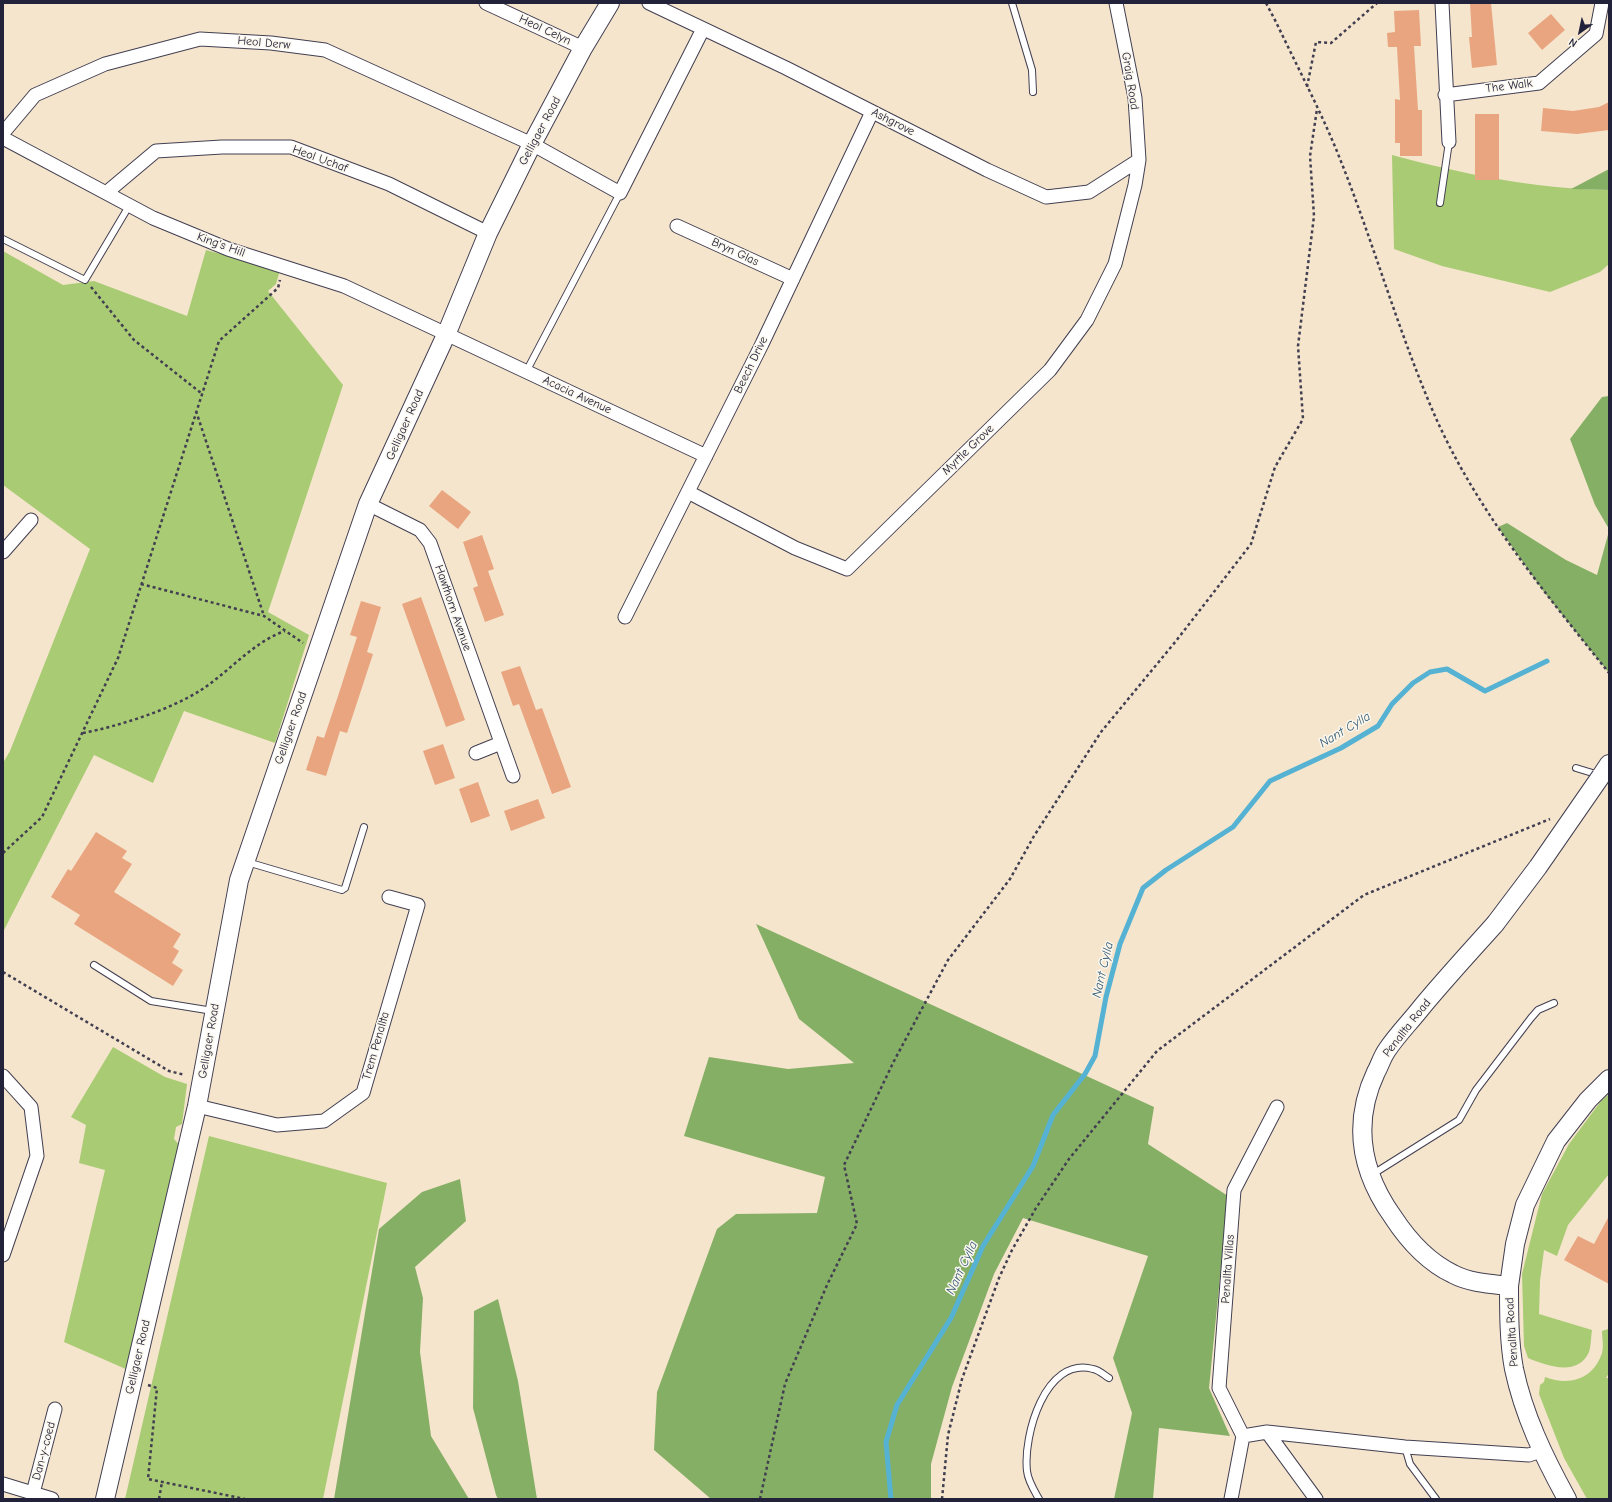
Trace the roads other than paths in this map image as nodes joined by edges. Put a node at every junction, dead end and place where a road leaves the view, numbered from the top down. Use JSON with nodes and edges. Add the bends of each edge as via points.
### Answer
{"nodes":[{"id":1,"x":610,"y":3,"type":"edge"},
{"id":2,"x":649,"y":3,"type":"edge"},
{"id":3,"x":1012,"y":3,"type":"edge"},
{"id":4,"x":1116,"y":3,"type":"edge"},
{"id":5,"x":1442,"y":3,"type":"edge"},
{"id":6,"x":1602,"y":3,"type":"edge"},
{"id":7,"x":491,"y":4,"type":"edge"},
{"id":8,"x":703,"y":29,"type":"junction"},
{"id":9,"x":583,"y":48,"type":"junction"},
{"id":10,"x":1033,"y":92,"type":"dead end"},
{"id":11,"x":1445,"y":95,"type":"junction"},
{"id":12,"x":872,"y":112,"type":"junction"},
{"id":13,"x":3,"y":133,"type":"edge"},
{"id":14,"x":3,"y":138,"type":"edge"},
{"id":15,"x":1449,"y":142,"type":"joint"},
{"id":16,"x":532,"y":144,"type":"junction"},
{"id":17,"x":1139,"y":160,"type":"junction"},
{"id":18,"x":106,"y":193,"type":"junction"},
{"id":19,"x":620,"y":193,"type":"junction"},
{"id":20,"x":1440,"y":203,"type":"dead end"},
{"id":21,"x":129,"y":206,"type":"junction"},
{"id":22,"x":677,"y":226,"type":"dead end"},
{"id":23,"x":488,"y":233,"type":"junction"},
{"id":24,"x":3,"y":239,"type":"edge"},
{"id":25,"x":793,"y":279,"type":"junction"},
{"id":26,"x":446,"y":335,"type":"junction"},
{"id":27,"x":526,"y":372,"type":"junction"},
{"id":28,"x":706,"y":456,"type":"junction"},
{"id":29,"x":688,"y":492,"type":"junction"},
{"id":30,"x":368,"y":504,"type":"junction"},
{"id":31,"x":31,"y":520,"type":"dead end"},
{"id":32,"x":3,"y":552,"type":"edge"},
{"id":33,"x":625,"y":617,"type":"dead end"},
{"id":34,"x":501,"y":743,"type":"junction"},
{"id":35,"x":476,"y":753,"type":"dead end"},
{"id":36,"x":1576,"y":768,"type":"dead end"},
{"id":37,"x":1605,"y":770,"type":"edge"},
{"id":38,"x":513,"y":776,"type":"dead end"},
{"id":39,"x":364,"y":827,"type":"dead end"},
{"id":40,"x":245,"y":862,"type":"junction"},
{"id":41,"x":389,"y":897,"type":"dead end"},
{"id":42,"x":94,"y":965,"type":"dead end"},
{"id":43,"x":1554,"y":1003,"type":"dead end"},
{"id":44,"x":215,"y":1011,"type":"junction"},
{"id":45,"x":3,"y":1076,"type":"edge"},
{"id":46,"x":1609,"y":1079,"type":"edge"},
{"id":47,"x":197,"y":1106,"type":"junction"},
{"id":48,"x":1277,"y":1107,"type":"dead end"},
{"id":49,"x":1370,"y":1176,"type":"junction"},
{"id":50,"x":3,"y":1255,"type":"edge"},
{"id":51,"x":1509,"y":1286,"type":"junction"},
{"id":52,"x":1109,"y":1378,"type":"dead end"},
{"id":53,"x":54,"y":1409,"type":"dead end"},
{"id":54,"x":1267,"y":1432,"type":"junction"},
{"id":55,"x":1243,"y":1436,"type":"junction"},
{"id":56,"x":1405,"y":1447,"type":"junction"},
{"id":57,"x":1541,"y":1451,"type":"junction"},
{"id":58,"x":3,"y":1484,"type":"edge"},
{"id":59,"x":32,"y":1496,"type":"edge"},
{"id":60,"x":52,"y":1499,"type":"edge"},
{"id":61,"x":106,"y":1499,"type":"edge"},
{"id":62,"x":1039,"y":1499,"type":"edge"},
{"id":63,"x":1231,"y":1499,"type":"edge"},
{"id":64,"x":1316,"y":1499,"type":"edge"},
{"id":65,"x":1436,"y":1499,"type":"edge"},
{"id":66,"x":1567,"y":1499,"type":"edge"}],
"edges":[{"from":1,"to":9,"type":"street","name":"Gelligaer Road"},
{"from":2,"to":8,"type":"street","name":"Ashgrove"},
{"from":3,"to":10,"type":"lane","via":[[1032,70]]},
{"from":4,"to":17,"type":"street","name":"Graig Road","via":[[1135,98]]},
{"from":5,"to":11,"type":"street"},
{"from":6,"to":11,"type":"street","name":"The Walk","via":[[1596,34],[1539,82]]},
{"from":7,"to":9,"type":"street","name":"Heol Celyn"},
{"from":8,"to":12,"type":"street","name":"Ashgrove"},
{"from":8,"to":19,"type":"street"},
{"from":9,"to":16,"type":"street","name":"Gelligaer Road"},
{"from":11,"to":15,"type":"street"},
{"from":12,"to":17,"type":"street","name":"Ashgrove","via":[[1046,197],[1090,192]]},
{"from":12,"to":25,"type":"street","name":"Beech Drive"},
{"from":13,"to":16,"type":"street","name":"Heol Derw","via":[[35,95],[105,64],[200,39],[272,43],[325,50]]},
{"from":14,"to":18,"type":"street","name":"King's Hill"},
{"from":15,"to":20,"type":"lane"},
{"from":16,"to":19,"type":"street","name":"Heol Derw"},
{"from":16,"to":23,"type":"street","name":"Gelligaer Road"},
{"from":17,"to":29,"type":"street","name":"Myrtle Grove","via":[[1115,264],[1087,320],[1050,370],[847,569],[795,548]]},
{"from":18,"to":21,"type":"street","name":"King's Hill"},
{"from":18,"to":23,"type":"street","name":"Heol Uchaf","via":[[156,151],[222,147],[291,147],[389,184]]},
{"from":19,"to":27,"type":"lane"},
{"from":21,"to":24,"type":"lane","via":[[85,280]]},
{"from":21,"to":26,"type":"street","name":"King's Hill","via":[[228,249],[344,286]]},
{"from":22,"to":25,"type":"street","name":"Bryn Glas"},
{"from":23,"to":26,"type":"street","name":"Gelligaer Road"},
{"from":25,"to":28,"type":"street","name":"Beech Drive"},
{"from":26,"to":27,"type":"street","name":"Acacia Avenue"},
{"from":26,"to":30,"type":"street","name":"Gelligaer Road"},
{"from":27,"to":28,"type":"street","name":"Acacia Avenue"},
{"from":28,"to":29,"type":"street","name":"Beech Drive"},
{"from":29,"to":33,"type":"street","name":"Beech Drive"},
{"from":30,"to":34,"type":"street","name":"Hawthorn Avenue","via":[[420,530],[430,543]]},
{"from":30,"to":40,"type":"street","name":"Gelligaer Road"},
{"from":31,"to":32,"type":"street"},
{"from":34,"to":35,"type":"street"},
{"from":34,"to":38,"type":"street","name":"Hawthorn Avenue"},
{"from":36,"to":37,"type":"lane"},
{"from":37,"to":49,"type":"street","name":"Penallta Road","bridge":true,"via":[[1538,868],[1495,924],[1386,1051],[1370,1086],[1362,1125],[1363,1148]]},
{"from":39,"to":40,"type":"lane","via":[[345,888],[342,890]]},
{"from":40,"to":44,"type":"street","name":"Gelligaer Road","via":[[239,880]]},
{"from":41,"to":47,"type":"street","name":"Trem Penallta","via":[[418,905],[363,1093],[324,1121],[277,1124]]},
{"from":42,"to":44,"type":"lane","via":[[151,1001]]},
{"from":43,"to":49,"type":"lane","via":[[1538,1010],[1531,1018],[1476,1090],[1459,1120]]},
{"from":44,"to":47,"type":"street","name":"Gelligaer Road"},
{"from":45,"to":50,"type":"street","via":[[31,1107],[37,1156]]},
{"from":46,"to":51,"type":"street","via":[[1588,1100],[1556,1141],[1525,1205],[1515,1244]]},
{"from":47,"to":61,"type":"street","name":"Gelligaer Road"},
{"from":48,"to":55,"type":"street","name":"Penallta Villas","via":[[1234,1190],[1219,1388]]},
{"from":49,"to":51,"type":"street","name":"Penallta Road","via":[[1376,1191],[1395,1220],[1414,1245],[1436,1264],[1454,1275],[1476,1282]]},
{"from":51,"to":57,"type":"street","name":"Penallta Road","via":[[1514,1368],[1524,1408]]},
{"from":52,"to":62,"type":"lane","via":[[1095,1369],[1083,1367],[1072,1370],[1061,1375],[1039,1402],[1026,1456],[1027,1472]]},
{"from":53,"to":59,"type":"street","name":"Dan-y-coed"},
{"from":54,"to":55,"type":"street"},
{"from":54,"to":56,"type":"street"},
{"from":54,"to":64,"type":"street"},
{"from":55,"to":63,"type":"street"},
{"from":56,"to":57,"type":"street","via":[[1529,1455]]},
{"from":56,"to":65,"type":"lane","via":[[1410,1464]]},
{"from":57,"to":66,"type":"street","name":"Penallta Road"},
{"from":58,"to":59,"type":"street","name":"Dan-y-coed"},
{"from":59,"to":60,"type":"street","name":"Dan-y-coed"}]}
